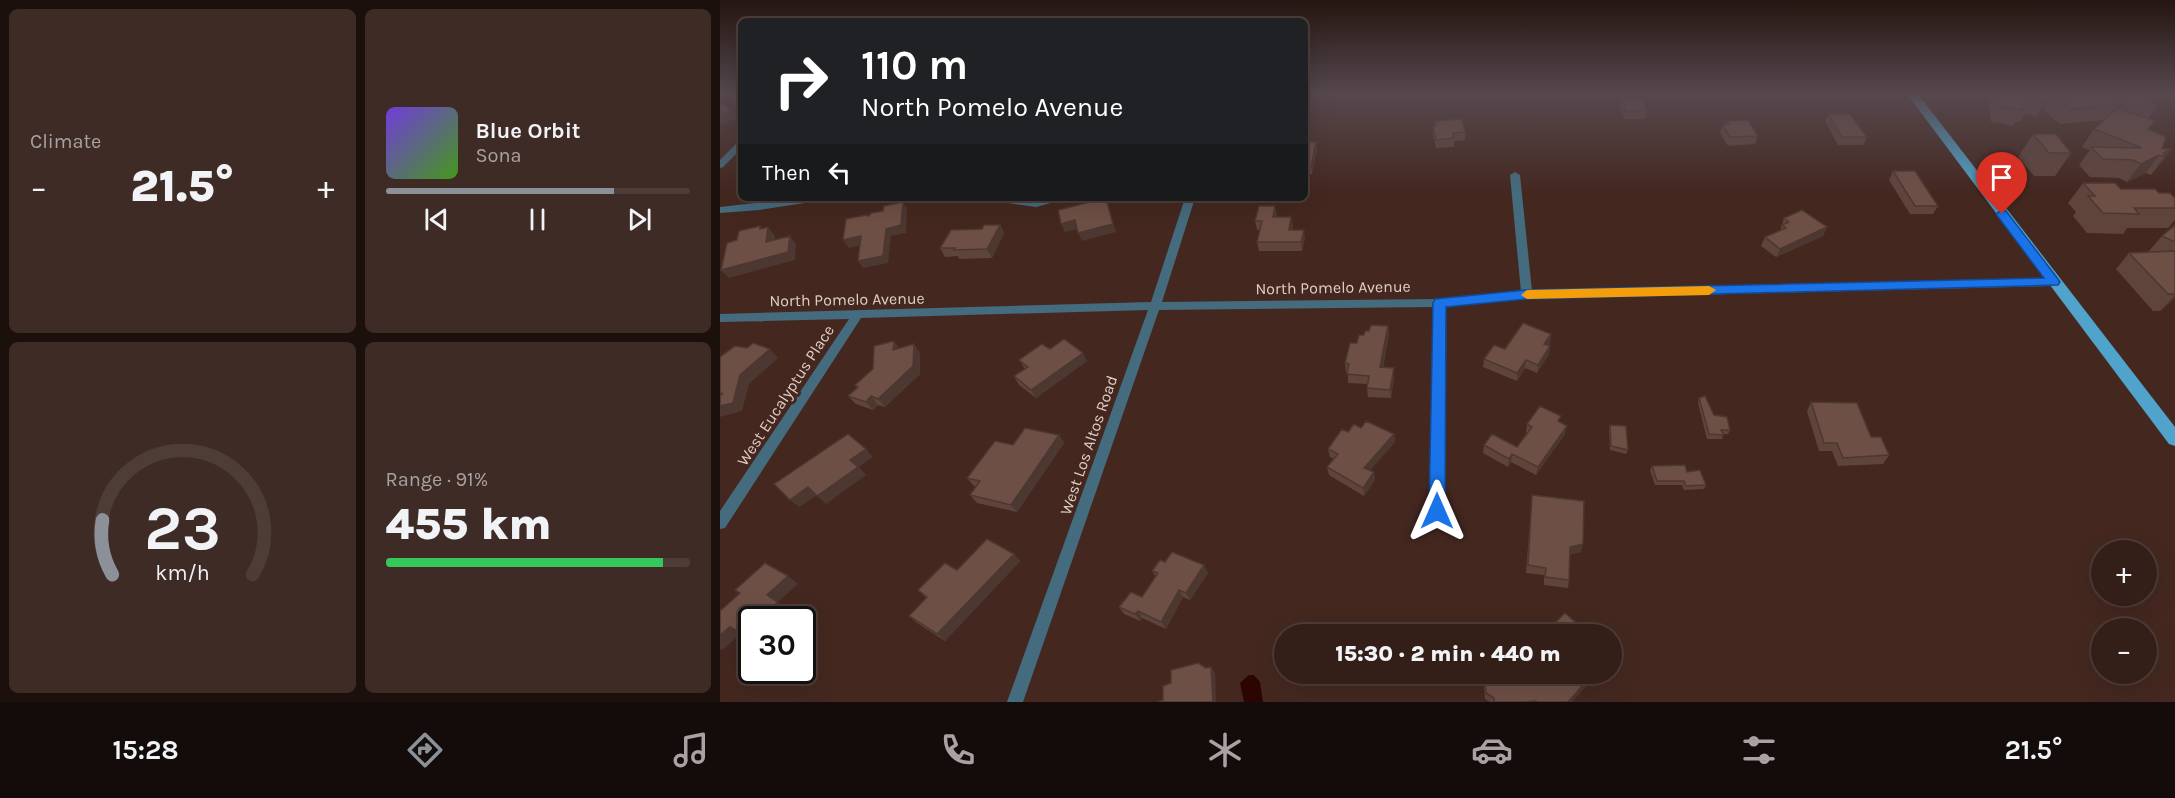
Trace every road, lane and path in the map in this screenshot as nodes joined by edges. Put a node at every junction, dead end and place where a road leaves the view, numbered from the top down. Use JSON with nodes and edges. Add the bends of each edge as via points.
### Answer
{"nodes":[{"id":1,"x":1937,"y":127,"type":"edge"},
{"id":2,"x":738,"y":147,"type":"edge"},
{"id":3,"x":720,"y":165,"type":"edge"},
{"id":4,"x":1515,"y":175,"type":"dead end"},
{"id":5,"x":798,"y":201,"type":"edge"},
{"id":6,"x":1015,"y":201,"type":"edge"},
{"id":7,"x":1047,"y":201,"type":"edge"},
{"id":8,"x":1189,"y":201,"type":"edge"},
{"id":9,"x":720,"y":210,"type":"edge"},
{"id":10,"x":2054,"y":282,"type":"junction"},
{"id":11,"x":1527,"y":295,"type":"junction"},
{"id":12,"x":1439,"y":303,"type":"junction"},
{"id":13,"x":1155,"y":306,"type":"junction"},
{"id":14,"x":857,"y":315,"type":"junction"},
{"id":15,"x":720,"y":318,"type":"edge"},
{"id":16,"x":2175,"y":439,"type":"edge"},
{"id":17,"x":1437,"y":511,"type":"dead end"},
{"id":18,"x":720,"y":524,"type":"edge"},
{"id":19,"x":1015,"y":702,"type":"edge"}],
"edges":[{"from":1,"to":10,"type":"main road"},
{"from":2,"to":3,"type":"street"},
{"from":4,"to":11,"type":"street"},
{"from":5,"to":9,"type":"street"},
{"from":6,"to":7,"type":"street"},
{"from":8,"to":13,"type":"street","name":"West Los Altos Road"},
{"from":10,"to":11,"type":"street","name":"North Pomelo Avenue"},
{"from":10,"to":16,"type":"main road"},
{"from":11,"to":12,"type":"street","name":"North Pomelo Avenue"},
{"from":12,"to":13,"type":"street","name":"North Pomelo Avenue"},
{"from":12,"to":17,"type":"street"},
{"from":13,"to":14,"type":"street","name":"North Pomelo Avenue"},
{"from":13,"to":19,"type":"street","name":"West Los Altos Road"},
{"from":14,"to":15,"type":"street","name":"North Pomelo Avenue"},
{"from":14,"to":18,"type":"street","name":"West Eucalyptus Place"}]}
